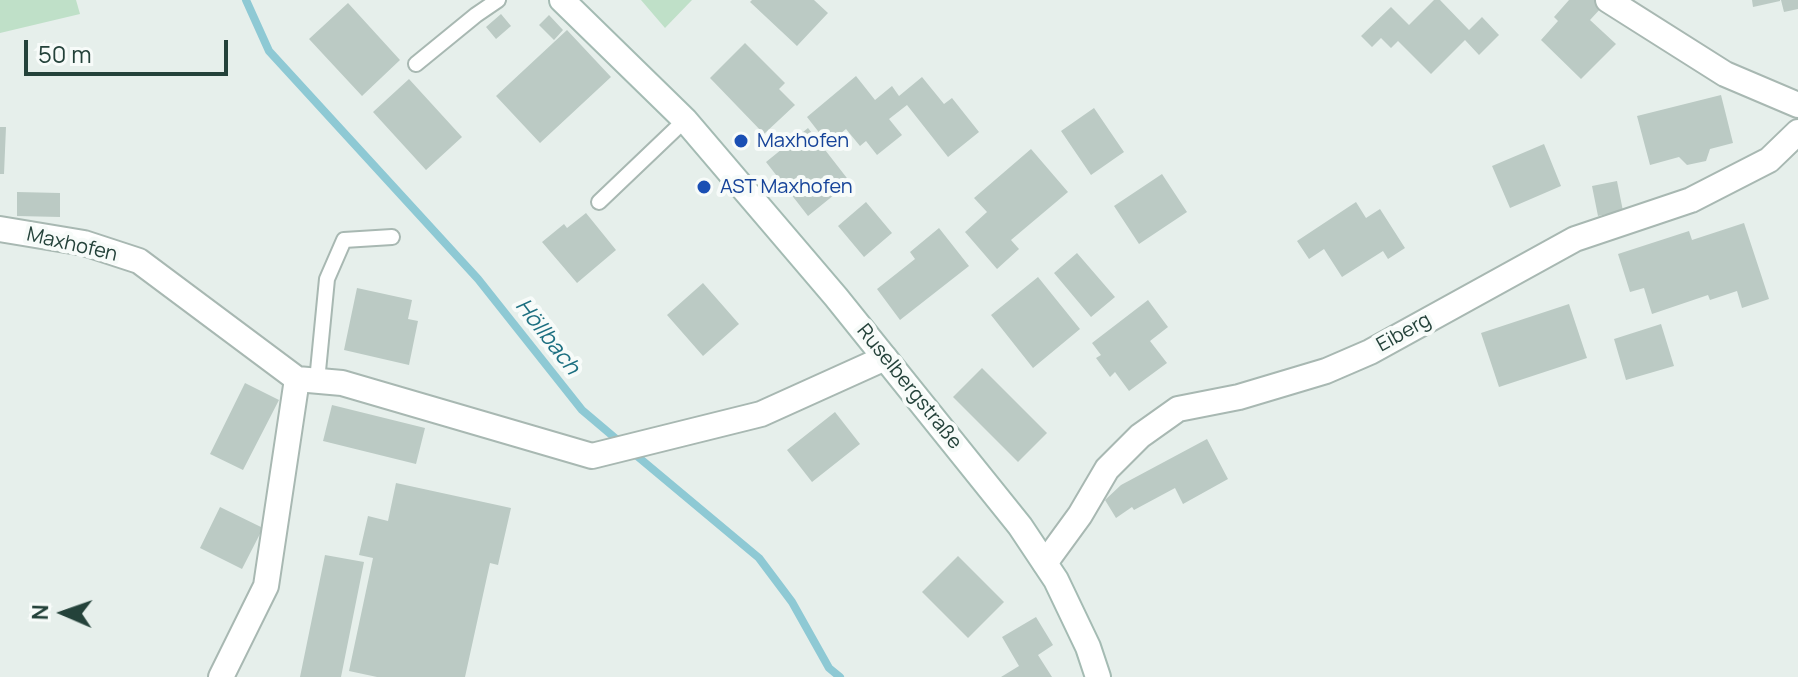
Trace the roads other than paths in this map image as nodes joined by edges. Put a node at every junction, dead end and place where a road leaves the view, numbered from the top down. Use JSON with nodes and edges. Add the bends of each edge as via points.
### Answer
{"nodes":[{"id":1,"x":498,"y":0,"type":"edge"},
{"id":2,"x":562,"y":0,"type":"edge"},
{"id":3,"x":1608,"y":0,"type":"edge"},
{"id":4,"x":416,"y":64,"type":"dead end"},
{"id":5,"x":1798,"y":105,"type":"edge"},
{"id":6,"x":685,"y":120,"type":"junction"},
{"id":7,"x":1798,"y":132,"type":"edge"},
{"id":8,"x":599,"y":202,"type":"dead end"},
{"id":9,"x":0,"y":229,"type":"edge"},
{"id":10,"x":392,"y":237,"type":"dead end"},
{"id":11,"x":885,"y":358,"type":"junction"},
{"id":12,"x":307,"y":380,"type":"junction"},
{"id":13,"x":1045,"y":563,"type":"junction"},
{"id":14,"x":221,"y":677,"type":"edge"},
{"id":15,"x":1098,"y":677,"type":"edge"}],
"edges":[{"from":1,"to":4,"type":"lane"},
{"from":2,"to":6,"type":"street","name":"Ruselbergstraße"},
{"from":3,"to":5,"type":"street","via":[[1725,74]]},
{"from":6,"to":8,"type":"lane"},
{"from":6,"to":11,"type":"street","name":"Ruselbergstraße"},
{"from":7,"to":13,"type":"street","name":"Eiberg","via":[[1769,160],[1704,194],[1575,239],[1370,352],[1239,397],[1178,409],[1107,469]]},
{"from":9,"to":12,"type":"street","name":"Maxhofen","via":[[84,243],[139,261]]},
{"from":10,"to":12,"type":"lane","via":[[344,240],[327,279]]},
{"from":11,"to":12,"type":"street","name":"Maxhofen","via":[[761,414],[592,456],[342,383]]},
{"from":11,"to":13,"type":"street","name":"Ruselbergstraße"},
{"from":12,"to":14,"type":"street","via":[[266,586]]},
{"from":13,"to":15,"type":"street","name":"Ruselbergstraße"}]}
